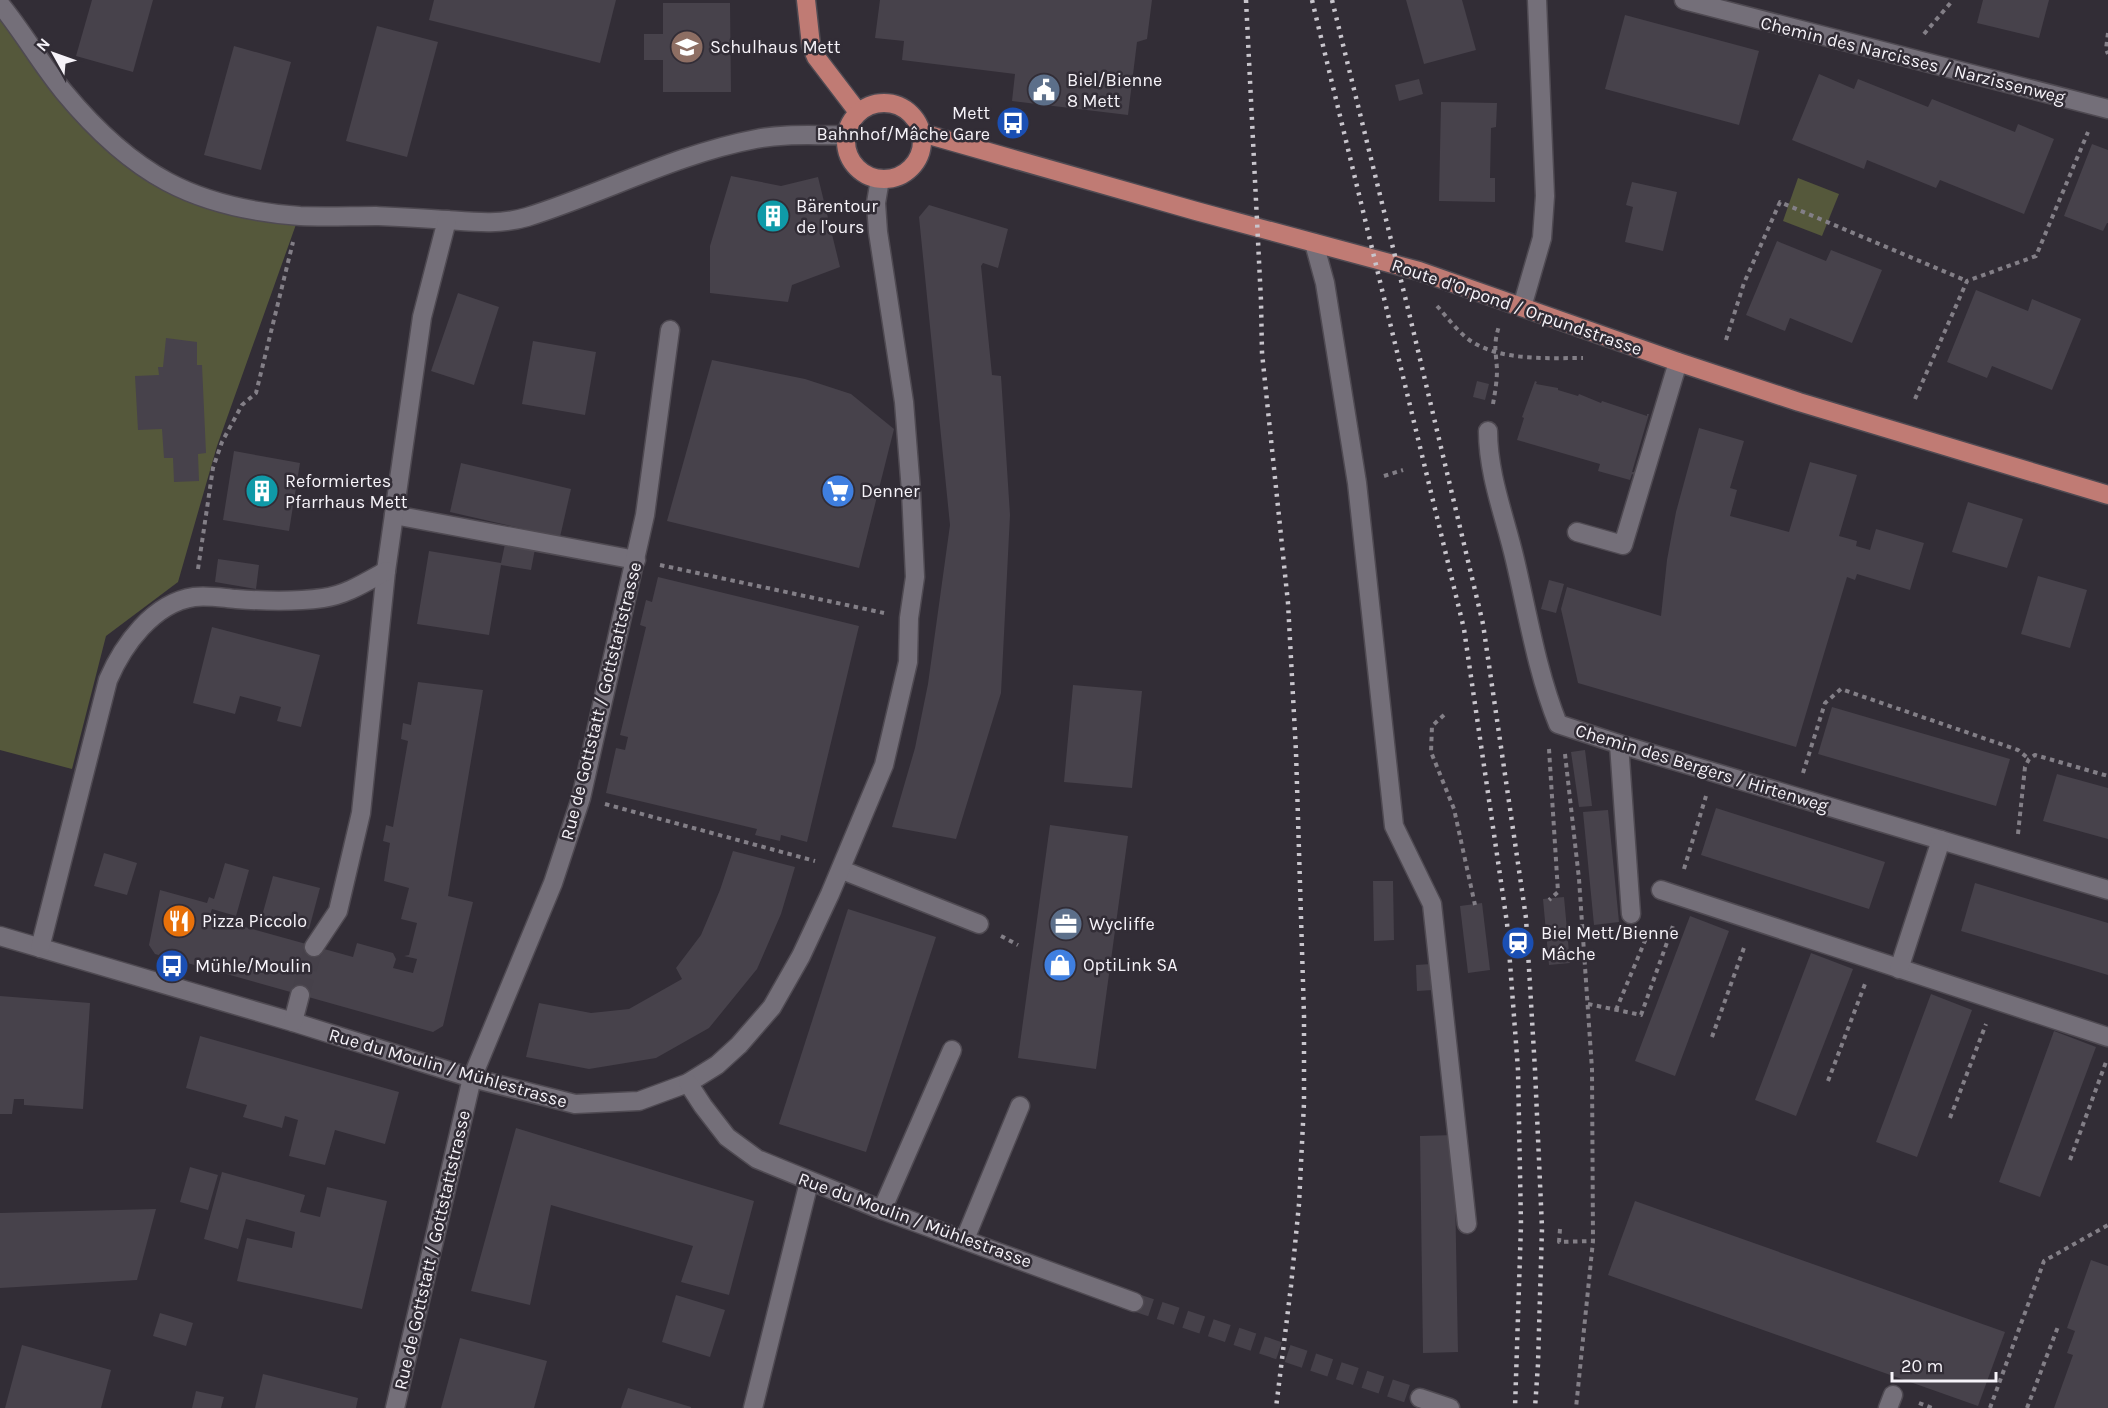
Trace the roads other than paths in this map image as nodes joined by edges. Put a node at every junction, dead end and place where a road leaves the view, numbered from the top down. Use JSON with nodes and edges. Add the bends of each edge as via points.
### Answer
{"nodes":[{"id":1,"x":806,"y":0,"type":"edge"},
{"id":2,"x":1537,"y":0,"type":"edge"},
{"id":3,"x":1684,"y":0,"type":"edge"},
{"id":4,"x":0,"y":4,"type":"edge"},
{"id":5,"x":2103,"y":108,"type":"edge"},
{"id":6,"x":858,"y":112,"type":"junction"},
{"id":7,"x":922,"y":133,"type":"junction"},
{"id":8,"x":846,"y":135,"type":"junction"},
{"id":9,"x":879,"y":179,"type":"junction"},
{"id":10,"x":447,"y":220,"type":"junction"},
{"id":11,"x":1314,"y":243,"type":"junction"},
{"id":12,"x":1522,"y":307,"type":"junction"},
{"id":13,"x":670,"y":330,"type":"dead end"},
{"id":14,"x":1678,"y":362,"type":"junction"},
{"id":15,"x":1488,"y":431,"type":"road end"},
{"id":16,"x":2108,"y":495,"type":"edge"},
{"id":17,"x":394,"y":515,"type":"junction"},
{"id":18,"x":1577,"y":532,"type":"dead end"},
{"id":19,"x":636,"y":560,"type":"junction"},
{"id":20,"x":386,"y":571,"type":"junction"},
{"id":21,"x":1619,"y":744,"type":"junction"},
{"id":22,"x":1941,"y":840,"type":"junction"},
{"id":23,"x":842,"y":870,"type":"junction"},
{"id":24,"x":2108,"y":890,"type":"edge"},
{"id":25,"x":1673,"y":894,"type":"road end"},
{"id":26,"x":1631,"y":914,"type":"dead end"},
{"id":27,"x":979,"y":924,"type":"dead end"},
{"id":28,"x":0,"y":936,"type":"edge"},
{"id":29,"x":314,"y":947,"type":"tunnel mouth"},
{"id":30,"x":40,"y":948,"type":"junction"},
{"id":31,"x":1899,"y":969,"type":"junction"},
{"id":32,"x":300,"y":995,"type":"tunnel mouth"},
{"id":33,"x":293,"y":1022,"type":"junction"},
{"id":34,"x":2108,"y":1037,"type":"edge"},
{"id":35,"x":952,"y":1050,"type":"dead end"},
{"id":36,"x":472,"y":1078,"type":"junction"},
{"id":37,"x":688,"y":1083,"type":"junction"},
{"id":38,"x":1020,"y":1106,"type":"dead end"},
{"id":39,"x":809,"y":1182,"type":"junction"},
{"id":40,"x":882,"y":1210,"type":"junction"},
{"id":41,"x":1467,"y":1224,"type":"dead end"},
{"id":42,"x":965,"y":1239,"type":"junction"},
{"id":43,"x":1134,"y":1302,"type":"tunnel mouth"},
{"id":44,"x":1420,"y":1398,"type":"tunnel mouth"},
{"id":45,"x":395,"y":1408,"type":"edge"},
{"id":46,"x":753,"y":1408,"type":"edge"},
{"id":47,"x":1450,"y":1408,"type":"edge"}],
"edges":[{"from":1,"to":6,"type":"main road","via":[[816,57]]},
{"from":2,"to":12,"type":"street","via":[[1545,196],[1542,238]]},
{"from":3,"to":5,"type":"street","name":"Chemin des Narcisses / Narzissenweg"},
{"from":4,"to":10,"type":"street","via":[[92,124],[131,160],[193,195],[211,202],[299,216]]},
{"from":6,"to":7,"type":"main road","via":[[883,102],[897,105],[917,121]]},
{"from":6,"to":8,"type":"main road"},
{"from":7,"to":9,"type":"main road","via":[[923,146],[912,167],[903,175]]},
{"from":7,"to":11,"type":"main road","name":"Route d'Orpond / Orpundstrasse"},
{"from":8,"to":9,"type":"main road","via":[[853,164]]},
{"from":8,"to":10,"type":"street","via":[[782,135],[749,140],[658,168],[519,219],[493,223]]},
{"from":9,"to":23,"type":"street","via":[[878,232],[904,402],[915,577],[908,662],[884,765]]},
{"from":10,"to":17,"type":"street","via":[[422,317]]},
{"from":11,"to":12,"type":"main road","name":"Route d'Orpond / Orpundstrasse","via":[[1419,271]]},
{"from":11,"to":41,"type":"street","via":[[1325,283],[1357,483],[1394,826],[1432,904]]},
{"from":12,"to":14,"type":"main road","name":"Route d'Orpond / Orpundstrasse"},
{"from":13,"to":19,"type":"street","name":"Rue de Gottstatt / Gottstattstrasse"},
{"from":14,"to":16,"type":"main road","name":"Route d'Orpond / Orpundstrasse"},
{"from":14,"to":18,"type":"street","via":[[1623,545]]},
{"from":15,"to":21,"type":"street","name":"Chemin des Bergers / Hirtenweg","via":[[1492,470],[1546,693],[1558,724]]},
{"from":17,"to":19,"type":"street"},
{"from":17,"to":20,"type":"street"},
{"from":19,"to":36,"type":"street","name":"Rue de Gottstatt / Gottstattstrasse","via":[[580,798],[549,893]]},
{"from":20,"to":29,"type":"street","via":[[361,813],[338,911]]},
{"from":20,"to":30,"type":"street","via":[[325,598],[265,601],[195,597],[168,607],[144,625],[122,653],[108,680]]},
{"from":21,"to":22,"type":"street","name":"Chemin des Bergers / Hirtenweg"},
{"from":21,"to":26,"type":"street"},
{"from":22,"to":24,"type":"street","name":"Chemin des Bergers / Hirtenweg"},
{"from":22,"to":31,"type":"street"},
{"from":23,"to":27,"type":"street"},
{"from":23,"to":37,"type":"street","via":[[772,1007],[717,1065]]},
{"from":25,"to":31,"type":"street"},
{"from":28,"to":30,"type":"street","name":"Rue du Moulin / Mühlestrasse"},
{"from":30,"to":33,"type":"street","name":"Rue du Moulin / Mühlestrasse"},
{"from":31,"to":34,"type":"street"},
{"from":32,"to":33,"type":"street"},
{"from":33,"to":36,"type":"street","name":"Rue du Moulin / Mühlestrasse"},
{"from":35,"to":40,"type":"street"},
{"from":36,"to":37,"type":"street","name":"Rue du Moulin / Mühlestrasse","via":[[575,1104],[639,1101]]},
{"from":36,"to":45,"type":"street","name":"Rue de Gottstatt / Gottstattstrasse"},
{"from":37,"to":39,"type":"street","name":"Rue du Moulin / Mühlestrasse","via":[[728,1137],[757,1159]]},
{"from":38,"to":42,"type":"street"},
{"from":39,"to":40,"type":"street","name":"Rue du Moulin / Mühlestrasse"},
{"from":39,"to":46,"type":"street"},
{"from":40,"to":42,"type":"street","name":"Rue du Moulin / Mühlestrasse"},
{"from":42,"to":43,"type":"street","name":"Rue du Moulin / Mühlestrasse"},
{"from":44,"to":47,"type":"street"}]}
